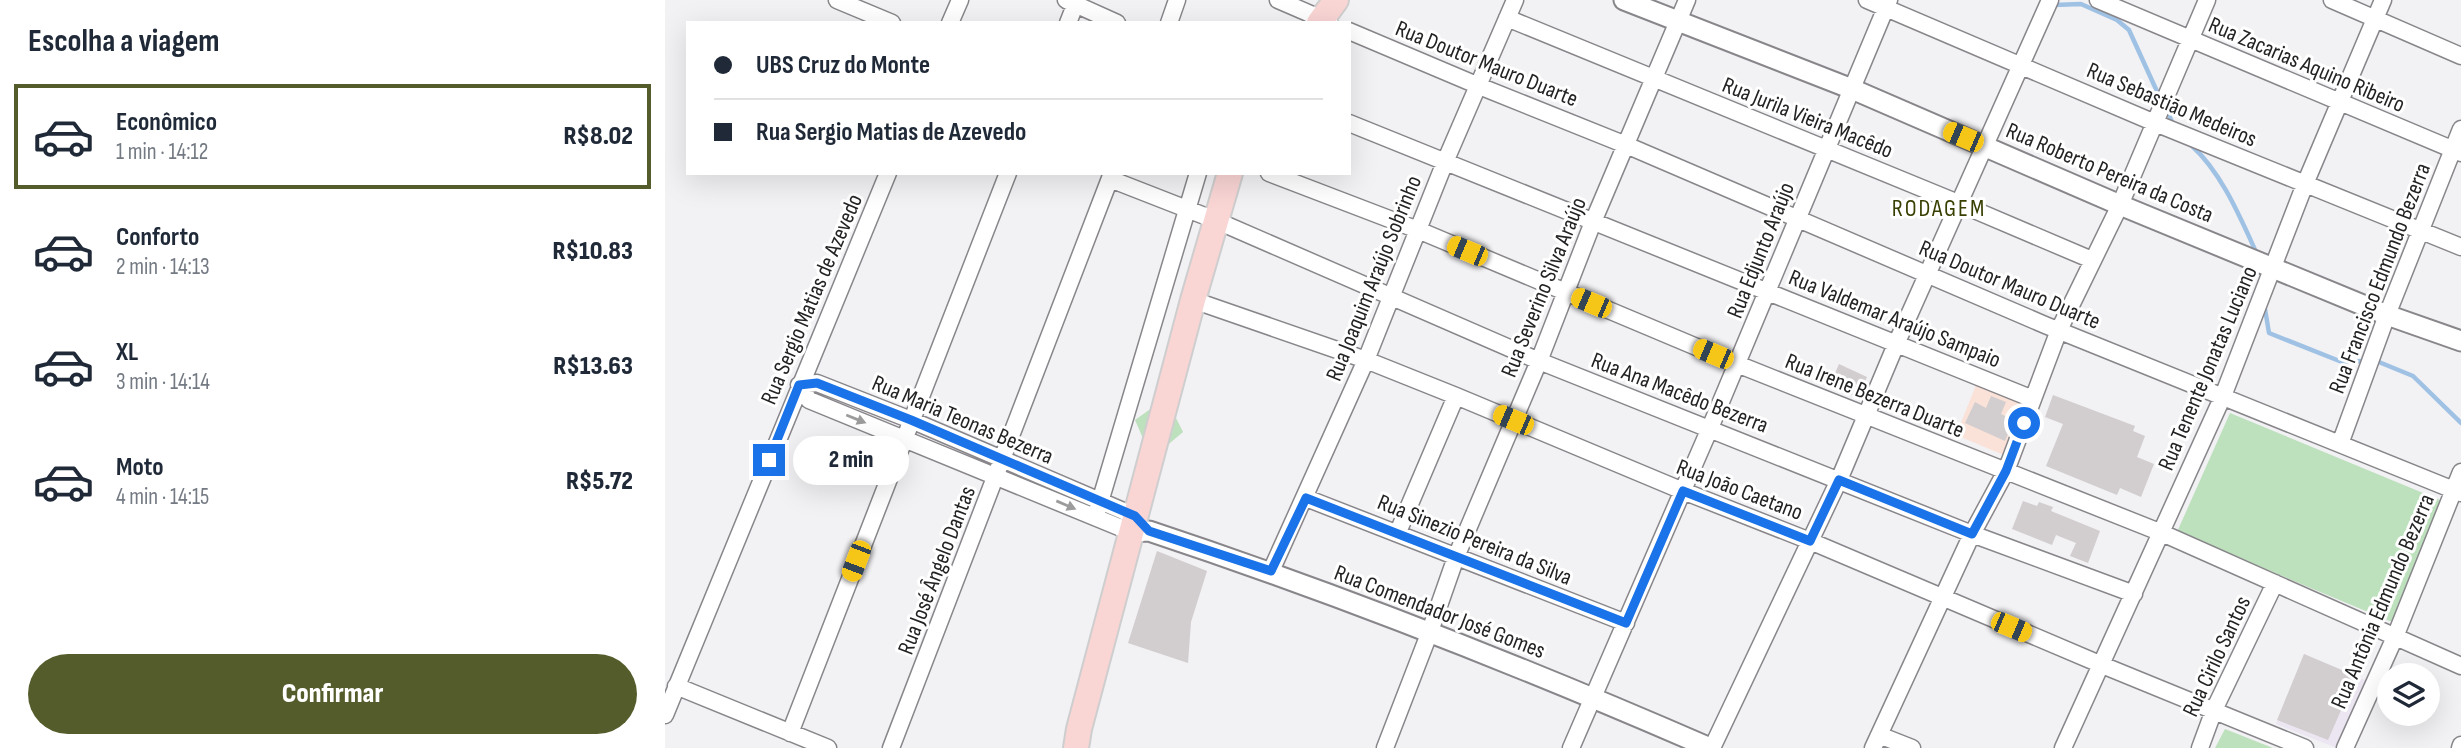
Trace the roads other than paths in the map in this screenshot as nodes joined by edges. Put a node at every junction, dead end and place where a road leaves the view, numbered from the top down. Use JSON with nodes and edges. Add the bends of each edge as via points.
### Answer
{"nodes":[{"id":1,"x":837,"y":0,"type":"edge"},
{"id":2,"x":960,"y":0,"type":"edge"},
{"id":3,"x":1177,"y":0,"type":"edge"},
{"id":4,"x":1278,"y":0,"type":"edge"},
{"id":5,"x":1515,"y":0,"type":"edge"},
{"id":6,"x":1624,"y":0,"type":"edge"},
{"id":7,"x":1686,"y":0,"type":"edge"},
{"id":8,"x":1867,"y":0,"type":"edge"},
{"id":9,"x":2050,"y":0,"type":"edge"},
{"id":10,"x":2098,"y":0,"type":"edge"},
{"id":11,"x":2207,"y":0,"type":"edge"},
{"id":12,"x":2332,"y":0,"type":"edge"},
{"id":13,"x":2383,"y":0,"type":"edge"},
{"id":14,"x":1073,"y":1,"type":"edge"},
{"id":15,"x":1888,"y":4,"type":"edge"},
{"id":16,"x":1327,"y":16,"type":"edge"},
{"id":17,"x":1507,"y":18,"type":"junction"},
{"id":18,"x":2375,"y":19,"type":"junction"},
{"id":19,"x":887,"y":21,"type":"edge"},
{"id":20,"x":951,"y":21,"type":"edge"},
{"id":21,"x":1068,"y":21,"type":"edge"},
{"id":22,"x":1113,"y":21,"type":"edge"},
{"id":23,"x":1169,"y":21,"type":"edge"},
{"id":24,"x":1677,"y":22,"type":"junction"},
{"id":25,"x":1351,"y":32,"type":"edge"},
{"id":26,"x":2189,"y":39,"type":"junction"},
{"id":27,"x":2461,"y":56,"type":"edge"},
{"id":28,"x":2023,"y":65,"type":"junction"},
{"id":29,"x":1653,"y":78,"type":"junction"},
{"id":30,"x":1479,"y":86,"type":"junction"},
{"id":31,"x":1851,"y":89,"type":"junction"},
{"id":32,"x":2340,"y":102,"type":"junction"},
{"id":33,"x":2155,"y":122,"type":"junction"},
{"id":34,"x":1351,"y":124,"type":"edge"},
{"id":35,"x":2461,"y":129,"type":"edge"},
{"id":36,"x":1626,"y":145,"type":"junction"},
{"id":37,"x":1985,"y":146,"type":"junction"},
{"id":38,"x":1827,"y":149,"type":"junction"},
{"id":39,"x":2457,"y":151,"type":"edge"},
{"id":40,"x":1445,"y":162,"type":"junction"},
{"id":41,"x":887,"y":175,"type":"edge"},
{"id":42,"x":1008,"y":175,"type":"edge"},
{"id":43,"x":1197,"y":175,"type":"edge"},
{"id":44,"x":1229,"y":175,"type":"edge"},
{"id":45,"x":1274,"y":175,"type":"edge"},
{"id":46,"x":1111,"y":176,"type":"edge"},
{"id":47,"x":2305,"y":184,"type":"junction"},
{"id":48,"x":1958,"y":203,"type":"junction"},
{"id":49,"x":2120,"y":205,"type":"junction"},
{"id":50,"x":1186,"y":209,"type":"junction"},
{"id":51,"x":1798,"y":218,"type":"junction"},
{"id":52,"x":1215,"y":220,"type":"junction"},
{"id":53,"x":1593,"y":222,"type":"junction"},
{"id":54,"x":1418,"y":230,"type":"junction"},
{"id":55,"x":2420,"y":231,"type":"junction"},
{"id":56,"x":2461,"y":247,"type":"edge"},
{"id":57,"x":2092,"y":260,"type":"junction"},
{"id":58,"x":2274,"y":267,"type":"junction"},
{"id":59,"x":1929,"y":274,"type":"junction"},
{"id":60,"x":1768,"y":291,"type":"junction"},
{"id":61,"x":1566,"y":293,"type":"junction"},
{"id":62,"x":1392,"y":296,"type":"junction"},
{"id":63,"x":1193,"y":300,"type":"junction"},
{"id":64,"x":2387,"y":315,"type":"junction"},
{"id":65,"x":2059,"y":330,"type":"junction"},
{"id":66,"x":2461,"y":341,"type":"edge"},
{"id":67,"x":1896,"y":342,"type":"junction"},
{"id":68,"x":1366,"y":360,"type":"junction"},
{"id":69,"x":1539,"y":361,"type":"junction"},
{"id":70,"x":1737,"y":364,"type":"junction"},
{"id":71,"x":799,"y":385,"type":"junction"},
{"id":72,"x":1457,"y":396,"type":"junction"},
{"id":73,"x":2223,"y":396,"type":"junction"},
{"id":74,"x":2033,"y":399,"type":"junction"},
{"id":75,"x":1867,"y":416,"type":"junction"},
{"id":76,"x":911,"y":420,"type":"junction"},
{"id":77,"x":1513,"y":420,"type":"junction"},
{"id":78,"x":1710,"y":428,"type":"junction"},
{"id":79,"x":904,"y":438,"type":"junction"},
{"id":80,"x":2340,"y":444,"type":"junction"},
{"id":81,"x":1003,"y":460,"type":"junction"},
{"id":82,"x":2006,"y":471,"type":"junction"},
{"id":83,"x":2461,"y":472,"type":"edge"},
{"id":84,"x":997,"y":476,"type":"junction"},
{"id":85,"x":1839,"y":480,"type":"junction"},
{"id":86,"x":1683,"y":491,"type":"junction"},
{"id":87,"x":2457,"y":492,"type":"edge"},
{"id":88,"x":1306,"y":498,"type":"junction"},
{"id":89,"x":1098,"y":509,"type":"junction"},
{"id":90,"x":1138,"y":526,"type":"junction"},
{"id":91,"x":1398,"y":532,"type":"junction"},
{"id":92,"x":2162,"y":533,"type":"junction"},
{"id":93,"x":1972,"y":534,"type":"junction"},
{"id":94,"x":1810,"y":541,"type":"junction"},
{"id":95,"x":1456,"y":556,"type":"junction"},
{"id":96,"x":1271,"y":571,"type":"junction"},
{"id":97,"x":2275,"y":583,"type":"junction"},
{"id":98,"x":2134,"y":594,"type":"junction"},
{"id":99,"x":1943,"y":598,"type":"junction"},
{"id":100,"x":1626,"y":623,"type":"junction"},
{"id":101,"x":1429,"y":634,"type":"junction"},
{"id":102,"x":2395,"y":637,"type":"junction"},
{"id":103,"x":2102,"y":665,"type":"junction"},
{"id":104,"x":2461,"y":666,"type":"edge"},
{"id":105,"x":677,"y":686,"type":"junction"},
{"id":106,"x":1593,"y":697,"type":"junction"},
{"id":107,"x":2214,"y":709,"type":"junction"},
{"id":108,"x":665,"y":715,"type":"edge"},
{"id":109,"x":790,"y":733,"type":"junction"},
{"id":110,"x":1876,"y":741,"type":"edge"},
{"id":111,"x":828,"y":748,"type":"edge"},
{"id":112,"x":891,"y":748,"type":"edge"},
{"id":113,"x":1076,"y":748,"type":"edge"},
{"id":114,"x":1385,"y":748,"type":"edge"},
{"id":115,"x":1571,"y":748,"type":"edge"},
{"id":116,"x":1711,"y":748,"type":"edge"},
{"id":117,"x":1912,"y":748,"type":"edge"},
{"id":118,"x":2063,"y":748,"type":"edge"},
{"id":119,"x":2200,"y":748,"type":"edge"},
{"id":120,"x":2305,"y":748,"type":"edge"},
{"id":121,"x":2344,"y":748,"type":"edge"}],
"edges":[{"from":1,"to":19,"type":"street"},
{"from":2,"to":20,"type":"street"},
{"from":3,"to":23,"type":"street"},
{"from":4,"to":16,"type":"street"},
{"from":5,"to":17,"type":"street","name":"Rua Joaquim Araújo Sobrinho"},
{"from":6,"to":24,"type":"street","name":"Rua Roberto Pereira da Costa"},
{"from":7,"to":24,"type":"street","name":"Rua Severino Silva Araújo"},
{"from":8,"to":15,"type":"street","name":"Rua Sebastião Medeiros"},
{"from":9,"to":28,"type":"street"},
{"from":10,"to":26,"type":"street","name":"Rua Zacarias Aquino Ribeiro"},
{"from":11,"to":26,"type":"street"},
{"from":12,"to":18,"type":"street"},
{"from":13,"to":18,"type":"street","name":"Rua Tenente Jonatas Luciano"},
{"from":14,"to":21,"type":"street"},
{"from":14,"to":22,"type":"street"},
{"from":15,"to":28,"type":"street","name":"Rua Sebastião Medeiros"},
{"from":15,"to":31,"type":"street","name":"Rua Edjunto Araújo"},
{"from":17,"to":29,"type":"street","name":"Rua Jurila Vieira Macêdo"},
{"from":17,"to":30,"type":"street","name":"Rua Joaquim Araújo Sobrinho"},
{"from":18,"to":27,"type":"street"},
{"from":18,"to":32,"type":"street","name":"Rua Tenente Jonatas Luciano"},
{"from":24,"to":29,"type":"street","name":"Rua Severino Silva Araújo"},
{"from":24,"to":31,"type":"street","name":"Rua Roberto Pereira da Costa"},
{"from":25,"to":30,"type":"street","name":"Rua Doutor Mauro Duarte"},
{"from":26,"to":32,"type":"street","name":"Rua Zacarias Aquino Ribeiro"},
{"from":26,"to":33,"type":"street"},
{"from":28,"to":33,"type":"street","name":"Rua Sebastião Medeiros"},
{"from":28,"to":37,"type":"street"},
{"from":29,"to":36,"type":"street","name":"Rua Severino Silva Araújo"},
{"from":29,"to":38,"type":"street","name":"Rua Jurila Vieira Macêdo"},
{"from":30,"to":36,"type":"street","name":"Rua Doutor Mauro Duarte"},
{"from":30,"to":40,"type":"street","name":"Rua Joaquim Araújo Sobrinho"},
{"from":31,"to":37,"type":"street","name":"Rua Roberto Pereira da Costa"},
{"from":31,"to":38,"type":"street","name":"Rua Edjunto Araújo"},
{"from":32,"to":39,"type":"street","name":"Rua Zacarias Aquino Ribeiro"},
{"from":32,"to":47,"type":"street","name":"Rua Tenente Jonatas Luciano"},
{"from":33,"to":47,"type":"street","name":"Rua Sebastião Medeiros"},
{"from":33,"to":49,"type":"street"},
{"from":34,"to":40,"type":"street","name":"Rua Valdemar Araújo Sampaio"},
{"from":35,"to":39,"type":"street","name":"Rua Francisco Edmundo Bezerra"},
{"from":36,"to":51,"type":"street","name":"Rua Doutor Mauro Duarte"},
{"from":36,"to":53,"type":"street","name":"Rua Severino Silva Araújo"},
{"from":37,"to":48,"type":"street"},
{"from":37,"to":49,"type":"street","name":"Rua Roberto Pereira da Costa"},
{"from":38,"to":48,"type":"street","name":"Rua Jurila Vieira Macêdo"},
{"from":38,"to":51,"type":"street","name":"Rua Edjunto Araújo"},
{"from":39,"to":55,"type":"street","name":"Rua Francisco Edmundo Bezerra"},
{"from":40,"to":53,"type":"street","name":"Rua Valdemar Araújo Sampaio"},
{"from":40,"to":54,"type":"street","name":"Rua Joaquim Araújo Sobrinho"},
{"from":41,"to":71,"type":"street","name":"Rua Sergio Matias de Azevedo"},
{"from":42,"to":76,"type":"street"},
{"from":43,"to":50,"type":"street"},
{"from":44,"to":52,"type":"main road"},
{"from":45,"to":54,"type":"street","name":"Rua Irene Bezerra Duarte"},
{"from":46,"to":50,"type":"street","name":"Rua Ana Macêdo Bezerra"},
{"from":46,"to":81,"type":"street","name":"Rua José Ângelo Dantas"},
{"from":47,"to":55,"type":"street","name":"Rua Sebastião Medeiros"},
{"from":47,"to":58,"type":"street","name":"Rua Tenente Jonatas Luciano"},
{"from":48,"to":57,"type":"street","name":"Rua Jurila Vieira Macêdo"},
{"from":48,"to":59,"type":"street"},
{"from":49,"to":57,"type":"street"},
{"from":49,"to":58,"type":"street","name":"Rua Roberto Pereira da Costa"},
{"from":50,"to":52,"type":"street","name":"Rua Ana Macêdo Bezerra"},
{"from":50,"to":89,"type":"street"},
{"from":51,"to":59,"type":"street","name":"Rua Doutor Mauro Duarte"},
{"from":51,"to":60,"type":"street","name":"Rua Edjunto Araújo"},
{"from":52,"to":62,"type":"street","name":"Rua Ana Macêdo Bezerra"},
{"from":52,"to":63,"type":"main road"},
{"from":53,"to":60,"type":"street","name":"Rua Valdemar Araújo Sampaio"},
{"from":53,"to":61,"type":"street","name":"Rua Severino Silva Araújo"},
{"from":54,"to":61,"type":"street","name":"Rua Irene Bezerra Duarte"},
{"from":54,"to":62,"type":"street","name":"Rua Joaquim Araújo Sobrinho"},
{"from":55,"to":56,"type":"street","name":"Rua Sebastião Medeiros"},
{"from":55,"to":64,"type":"street","name":"Rua Francisco Edmundo Bezerra"},
{"from":57,"to":65,"type":"street"},
{"from":58,"to":64,"type":"street","name":"Rua Roberto Pereira da Costa"},
{"from":58,"to":73,"type":"street","name":"Rua Tenente Jonatas Luciano"},
{"from":59,"to":65,"type":"street","name":"Rua Doutor Mauro Duarte"},
{"from":59,"to":67,"type":"street"},
{"from":60,"to":67,"type":"street","name":"Rua Valdemar Araújo Sampaio"},
{"from":60,"to":70,"type":"street","name":"Rua Edjunto Araújo"},
{"from":61,"to":69,"type":"street","name":"Rua Severino Silva Araújo"},
{"from":61,"to":70,"type":"street","name":"Rua Irene Bezerra Duarte"},
{"from":62,"to":68,"type":"street","name":"Rua Joaquim Araújo Sobrinho"},
{"from":62,"to":69,"type":"street","name":"Rua Ana Macêdo Bezerra"},
{"from":63,"to":68,"type":"street","name":"Rua João Caetano"},
{"from":63,"to":90,"type":"main road"},
{"from":64,"to":66,"type":"street","name":"Rua Roberto Pereira da Costa"},
{"from":64,"to":80,"type":"street","name":"Rua Francisco Edmundo Bezerra"},
{"from":65,"to":73,"type":"street","name":"Rua Doutor Mauro Duarte"},
{"from":65,"to":74,"type":"street"},
{"from":67,"to":74,"type":"street","name":"Rua Valdemar Araújo Sampaio"},
{"from":67,"to":75,"type":"street"},
{"from":68,"to":72,"type":"street","name":"Rua João Caetano"},
{"from":68,"to":88,"type":"street","name":"Rua Joaquim Araújo Sobrinho"},
{"from":69,"to":77,"type":"street","name":"Rua Severino Silva Araújo"},
{"from":69,"to":78,"type":"street","name":"Rua Ana Macêdo Bezerra"},
{"from":70,"to":75,"type":"street","name":"Rua Irene Bezerra Duarte"},
{"from":70,"to":78,"type":"street","name":"Rua Edjunto Araújo"},
{"from":71,"to":76,"type":"street","name":"Rua Maria Teonas Bezerra","via":[[817,383]]},
{"from":71,"to":79,"type":"street","name":"Rua Maria Teonas Bezerra","one_way":true,"via":[[809,400]]},
{"from":71,"to":105,"type":"street","name":"Rua Sergio Matias de Azevedo"},
{"from":72,"to":77,"type":"street","name":"Rua João Caetano"},
{"from":72,"to":91,"type":"street"},
{"from":73,"to":80,"type":"street","name":"Rua Doutor Mauro Duarte"},
{"from":73,"to":92,"type":"street","name":"Rua Tenente Jonatas Luciano"},
{"from":74,"to":82,"type":"street"},
{"from":75,"to":82,"type":"street","name":"Rua Irene Bezerra Duarte"},
{"from":75,"to":85,"type":"street"},
{"from":76,"to":79,"type":"street"},
{"from":76,"to":81,"type":"street","name":"Rua Maria Teonas Bezerra"},
{"from":77,"to":86,"type":"street","name":"Rua João Caetano"},
{"from":77,"to":95,"type":"street","name":"Rua Severino Silva Araújo"},
{"from":78,"to":85,"type":"street","name":"Rua Ana Macêdo Bezerra"},
{"from":78,"to":86,"type":"street","name":"Rua Edjunto Araújo"},
{"from":79,"to":84,"type":"street","name":"Rua Maria Teonas Bezerra"},
{"from":79,"to":109,"type":"street"},
{"from":80,"to":87,"type":"street","name":"Rua Doutor Mauro Duarte"},
{"from":81,"to":84,"type":"street","name":"Rua José Ângelo Dantas"},
{"from":81,"to":89,"type":"street","name":"Rua Maria Teonas Bezerra"},
{"from":82,"to":92,"type":"street","name":"Rua Irene Bezerra Duarte"},
{"from":82,"to":93,"type":"street"},
{"from":83,"to":87,"type":"street","name":"Rua Antônia Edmundo Bezerra"},
{"from":84,"to":89,"type":"street","name":"Rua Maria Teonas Bezerra","one_way":true},
{"from":84,"to":112,"type":"street","name":"Rua José Ângelo Dantas"},
{"from":85,"to":93,"type":"street","name":"Rua Ana Macêdo Bezerra"},
{"from":85,"to":94,"type":"street"},
{"from":86,"to":94,"type":"street","name":"Rua João Caetano"},
{"from":86,"to":100,"type":"street","name":"Rua Edjunto Araújo"},
{"from":87,"to":102,"type":"street","name":"Rua Antônia Edmundo Bezerra"},
{"from":88,"to":91,"type":"street","name":"Rua Sinezio Pereira da Silva"},
{"from":88,"to":96,"type":"street","name":"Rua Joaquim Araújo Sobrinho"},
{"from":89,"to":90,"type":"street","name":"Rua Maria Teonas Bezerra"},
{"from":90,"to":96,"type":"street","name":"Rua Comendador José Gomes"},
{"from":90,"to":113,"type":"main road"},
{"from":91,"to":95,"type":"street","name":"Rua Sinezio Pereira da Silva"},
{"from":92,"to":97,"type":"street","name":"Rua Irene Bezerra Duarte"},
{"from":92,"to":98,"type":"street","name":"Rua Tenente Jonatas Luciano"},
{"from":93,"to":98,"type":"street","name":"Rua Ana Macêdo Bezerra"},
{"from":93,"to":99,"type":"street"},
{"from":94,"to":99,"type":"street","name":"Rua João Caetano"},
{"from":94,"to":116,"type":"street"},
{"from":95,"to":100,"type":"street","name":"Rua Sinezio Pereira da Silva"},
{"from":95,"to":101,"type":"street","name":"Rua Severino Silva Araújo"},
{"from":96,"to":101,"type":"street","name":"Rua Comendador José Gomes"},
{"from":97,"to":102,"type":"street","name":"Rua Irene Bezerra Duarte"},
{"from":97,"to":107,"type":"street","name":"Rua Cirilo Santos"},
{"from":98,"to":103,"type":"street","name":"Rua Tenente Jonatas Luciano"},
{"from":99,"to":103,"type":"street","name":"Rua João Caetano"},
{"from":99,"to":110,"type":"street"},
{"from":100,"to":106,"type":"street","name":"Rua Edjunto Araújo"},
{"from":101,"to":106,"type":"street","name":"Rua Comendador José Gomes"},
{"from":101,"to":114,"type":"street","name":"Rua Severino Silva Araújo"},
{"from":102,"to":104,"type":"street","name":"Rua Irene Bezerra Duarte"},
{"from":102,"to":121,"type":"street","name":"Rua Antônia Edmundo Bezerra"},
{"from":103,"to":107,"type":"street","name":"Rua João Caetano"},
{"from":103,"to":118,"type":"street","name":"Rua Tenente Jonatas Luciano"},
{"from":105,"to":108,"type":"street","name":"Rua Sergio Matias de Azevedo"},
{"from":105,"to":109,"type":"street"},
{"from":106,"to":115,"type":"street","name":"Rua Edjunto Araújo"},
{"from":106,"to":116,"type":"street","name":"Rua Comendador José Gomes"},
{"from":107,"to":119,"type":"street","name":"Rua Cirilo Santos"},
{"from":107,"to":120,"type":"street","name":"Rua João Caetano"},
{"from":109,"to":111,"type":"street"},
{"from":110,"to":117,"type":"street"}]}
